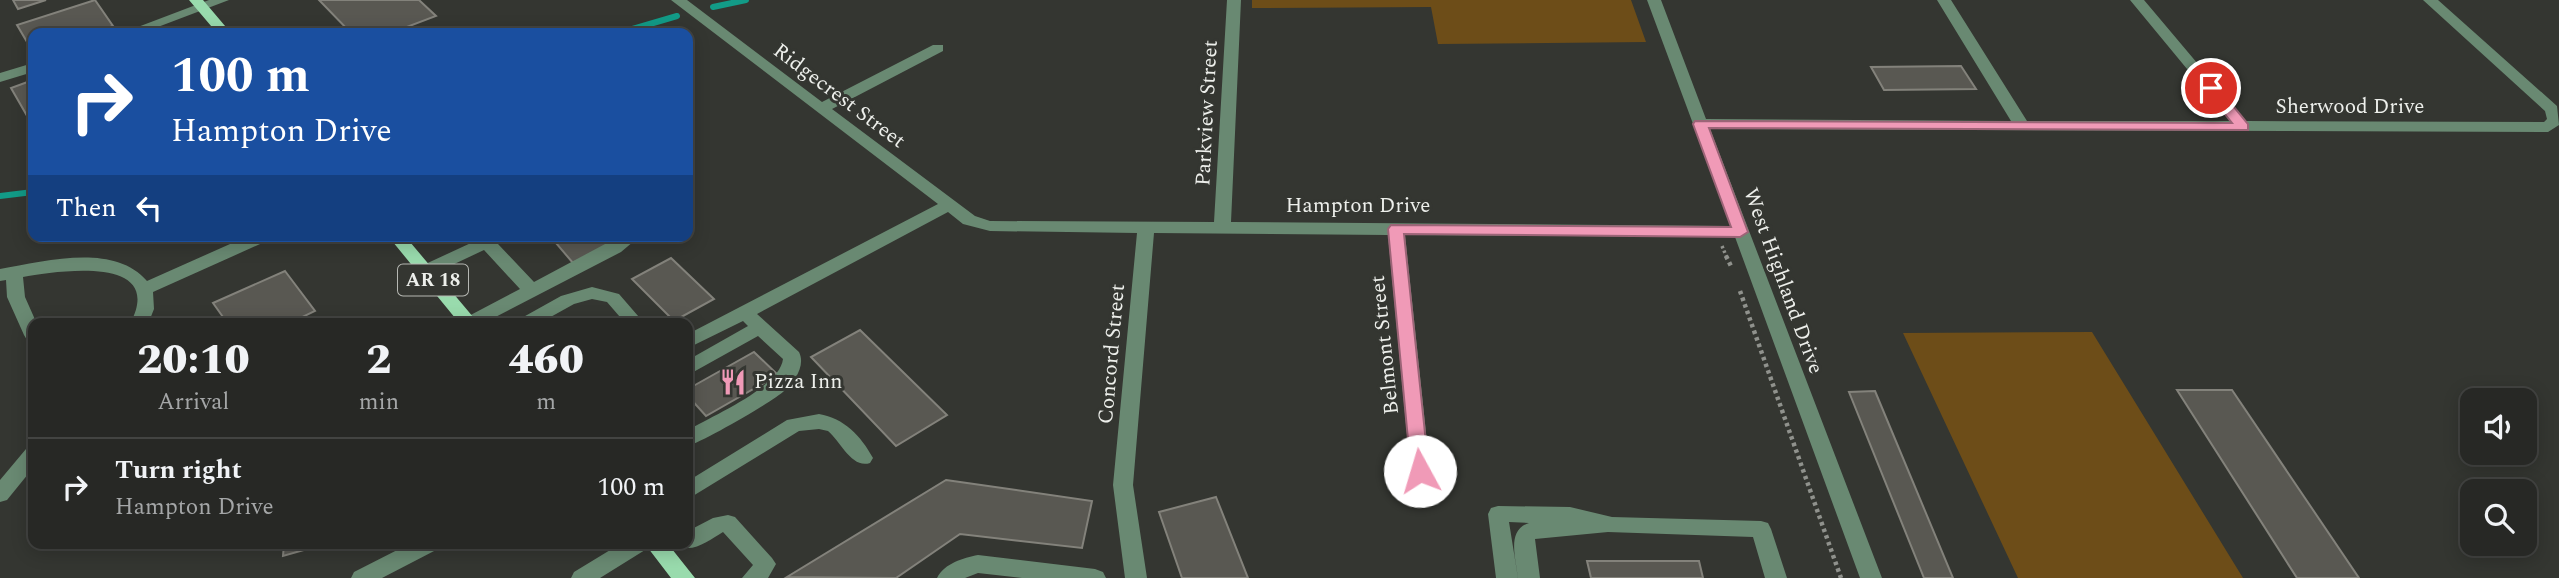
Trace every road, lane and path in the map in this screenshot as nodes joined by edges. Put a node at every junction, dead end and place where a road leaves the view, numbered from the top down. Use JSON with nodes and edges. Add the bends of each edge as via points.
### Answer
{"nodes":[{"id":1,"x":222,"y":0,"type":"edge"},
{"id":2,"x":678,"y":0,"type":"edge"},
{"id":3,"x":1234,"y":0,"type":"edge"},
{"id":4,"x":1654,"y":0,"type":"edge"},
{"id":5,"x":1944,"y":0,"type":"edge"},
{"id":6,"x":2137,"y":0,"type":"edge"},
{"id":7,"x":2430,"y":0,"type":"edge"},
{"id":8,"x":199,"y":4,"type":"edge"},
{"id":9,"x":141,"y":28,"type":"edge"},
{"id":10,"x":219,"y":28,"type":"edge"},
{"id":11,"x":938,"y":48,"type":"dead end"},
{"id":12,"x":28,"y":69,"type":"edge"},
{"id":13,"x":0,"y":78,"type":"edge"},
{"id":14,"x":820,"y":108,"type":"junction"},
{"id":15,"x":1700,"y":124,"type":"junction"},
{"id":16,"x":2023,"y":127,"type":"junction"},
{"id":17,"x":2243,"y":127,"type":"junction"},
{"id":18,"x":949,"y":205,"type":"junction"},
{"id":19,"x":976,"y":223,"type":"joint"},
{"id":20,"x":1146,"y":227,"type":"junction"},
{"id":21,"x":1222,"y":228,"type":"junction"},
{"id":22,"x":1396,"y":229,"type":"junction"},
{"id":23,"x":1740,"y":232,"type":"junction"},
{"id":24,"x":250,"y":242,"type":"edge"},
{"id":25,"x":401,"y":242,"type":"edge"},
{"id":26,"x":488,"y":242,"type":"edge"},
{"id":27,"x":496,"y":242,"type":"edge"},
{"id":28,"x":624,"y":242,"type":"edge"},
{"id":29,"x":425,"y":271,"type":"junction"},
{"id":30,"x":7,"y":274,"type":"edge"},
{"id":31,"x":144,"y":289,"type":"junction"},
{"id":32,"x":532,"y":291,"type":"junction"},
{"id":33,"x":744,"y":312,"type":"junction"},
{"id":34,"x":142,"y":318,"type":"edge"},
{"id":35,"x":466,"y":318,"type":"edge"},
{"id":36,"x":480,"y":318,"type":"edge"},
{"id":37,"x":535,"y":318,"type":"edge"},
{"id":38,"x":630,"y":318,"type":"edge"},
{"id":39,"x":28,"y":324,"type":"edge"},
{"id":40,"x":760,"y":327,"type":"junction"},
{"id":41,"x":693,"y":339,"type":"edge"},
{"id":42,"x":693,"y":365,"type":"edge"},
{"id":43,"x":693,"y":436,"type":"edge"},
{"id":44,"x":863,"y":458,"type":"dead end"},
{"id":45,"x":28,"y":460,"type":"edge"},
{"id":46,"x":693,"y":488,"type":"edge"},
{"id":47,"x":0,"y":494,"type":"edge"},
{"id":48,"x":1423,"y":498,"type":"dead end"},
{"id":49,"x":1612,"y":525,"type":"junction"},
{"id":50,"x":693,"y":538,"type":"edge"},
{"id":51,"x":419,"y":549,"type":"edge"},
{"id":52,"x":630,"y":549,"type":"edge"},
{"id":53,"x":668,"y":549,"type":"edge"},
{"id":54,"x":362,"y":578,"type":"edge"},
{"id":55,"x":582,"y":578,"type":"edge"},
{"id":56,"x":684,"y":578,"type":"edge"},
{"id":57,"x":754,"y":578,"type":"edge"},
{"id":58,"x":948,"y":578,"type":"edge"},
{"id":59,"x":1095,"y":578,"type":"edge"},
{"id":60,"x":1136,"y":578,"type":"edge"},
{"id":61,"x":1507,"y":578,"type":"edge"},
{"id":62,"x":1529,"y":578,"type":"edge"},
{"id":63,"x":1776,"y":578,"type":"edge"},
{"id":64,"x":1871,"y":578,"type":"edge"}],
"edges":[{"from":1,"to":8,"type":"street"},
{"from":2,"to":14,"type":"street","name":"Ridgecrest Street"},
{"from":3,"to":21,"type":"street","name":"Parkview Street"},
{"from":4,"to":15,"type":"street","name":"West Highland Drive"},
{"from":5,"to":16,"type":"street"},
{"from":6,"to":17,"type":"street"},
{"from":7,"to":17,"type":"street","name":"Sherwood Drive","via":[[2552,109],[2555,120],[2548,127]]},
{"from":8,"to":9,"type":"street"},
{"from":8,"to":10,"type":"main road"},
{"from":11,"to":14,"type":"street"},
{"from":12,"to":13,"type":"street"},
{"from":14,"to":18,"type":"street","name":"Ridgecrest Street"},
{"from":15,"to":16,"type":"street","name":"Sherwood Drive"},
{"from":15,"to":23,"type":"street","name":"West Highland Drive"},
{"from":16,"to":17,"type":"street","name":"Sherwood Drive"},
{"from":18,"to":19,"type":"street","name":"Ridgecrest Street"},
{"from":18,"to":33,"type":"street"},
{"from":19,"to":20,"type":"street","name":"Hampton Drive"},
{"from":20,"to":21,"type":"street","name":"Hampton Drive"},
{"from":20,"to":60,"type":"street","name":"Concord Street","via":[[1123,485]]},
{"from":21,"to":22,"type":"street","name":"Hampton Drive"},
{"from":22,"to":23,"type":"street","name":"Hampton Drive"},
{"from":22,"to":48,"type":"street","name":"Belmont Street"},
{"from":23,"to":64,"type":"street","name":"West Highland Drive"},
{"from":24,"to":31,"type":"street"},
{"from":25,"to":29,"type":"main road","number":"AR 18"},
{"from":26,"to":29,"type":"street"},
{"from":27,"to":32,"type":"street"},
{"from":28,"to":32,"type":"street"},
{"from":29,"to":35,"type":"main road","number":"AR 18"},
{"from":30,"to":31,"type":"street","via":[[102,264],[135,275]]},
{"from":30,"to":39,"type":"street"},
{"from":31,"to":34,"type":"street","via":[[147,305]]},
{"from":32,"to":36,"type":"street"},
{"from":33,"to":40,"type":"street"},
{"from":33,"to":41,"type":"street"},
{"from":37,"to":38,"type":"street","via":[[588,294],[613,299]]},
{"from":40,"to":42,"type":"street"},
{"from":40,"to":43,"type":"street","via":[[792,357],[791,369],[777,387]]},
{"from":44,"to":46,"type":"street","via":[[839,426],[825,420],[809,421],[794,425]]},
{"from":45,"to":47,"type":"street"},
{"from":49,"to":61,"type":"street","via":[[1570,515],[1498,514]]},
{"from":49,"to":62,"type":"street","via":[[1529,531],[1524,538]]},
{"from":49,"to":63,"type":"street","via":[[1761,529]]},
{"from":50,"to":57,"type":"street","via":[[728,523],[765,564]]},
{"from":51,"to":54,"type":"street"},
{"from":52,"to":55,"type":"street"},
{"from":53,"to":56,"type":"main road"},
{"from":58,"to":59,"type":"street","via":[[978,564]]}]}
